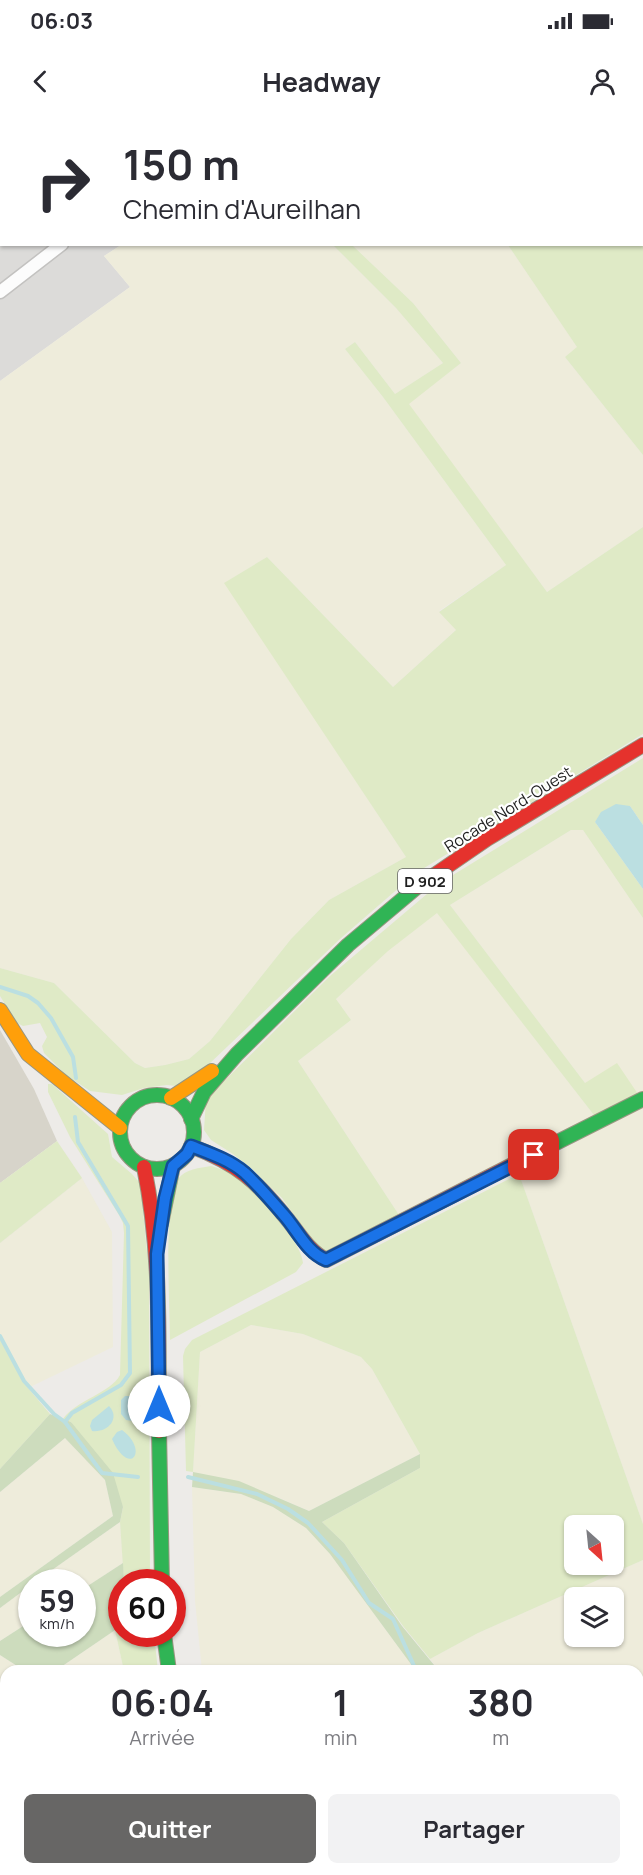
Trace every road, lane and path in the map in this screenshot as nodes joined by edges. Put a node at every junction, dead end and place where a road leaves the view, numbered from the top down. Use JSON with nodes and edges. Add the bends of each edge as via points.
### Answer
{"nodes":[{"id":1,"x":59,"y":246,"type":"edge"},
{"id":2,"x":0,"y":292,"type":"edge"},
{"id":3,"x":643,"y":745,"type":"edge"},
{"id":4,"x":0,"y":1010,"type":"edge"},
{"id":5,"x":237,"y":1054,"type":"junction"},
{"id":6,"x":82,"y":1097,"type":"junction"},
{"id":7,"x":171,"y":1098,"type":"junction"},
{"id":8,"x":643,"y":1099,"type":"edge"},
{"id":9,"x":131,"y":1105,"type":"junction"},
{"id":10,"x":191,"y":1119,"type":"junction"},
{"id":11,"x":120,"y":1128,"type":"junction"},
{"id":12,"x":191,"y":1146,"type":"junction"},
{"id":13,"x":173,"y":1166,"type":"junction"},
{"id":14,"x":144,"y":1167,"type":"junction"},
{"id":15,"x":157,"y":1254,"type":"junction"},
{"id":16,"x":162,"y":1569,"type":"edge"},
{"id":17,"x":166,"y":1647,"type":"edge"},
{"id":18,"x":168,"y":1665,"type":"edge"}],
"edges":[{"from":1,"to":2,"type":"street"},
{"from":3,"to":5,"type":"main road","name":"Rocade Nord-Ouest","number":"D 902","via":[[425,881],[348,945]]},
{"from":4,"to":6,"type":"main road","via":[[28,1054]]},
{"from":5,"to":7,"type":"main road","name":"Rocade Nord-Ouest","number":"D 902"},
{"from":5,"to":10,"type":"main road","name":"Rocade Nord-Ouest","number":"D 902","via":[[204,1092]]},
{"from":6,"to":9,"type":"main road"},
{"from":6,"to":11,"type":"main road"},
{"from":7,"to":9,"type":"main road","via":[[150,1096]]},
{"from":7,"to":10,"type":"main road","via":[[181,1104]]},
{"from":8,"to":12,"type":"main road","via":[[326,1260],[309,1248],[244,1172]]},
{"from":9,"to":11,"type":"main road"},
{"from":10,"to":12,"type":"main road"},
{"from":11,"to":14,"type":"main road","via":[[125,1152]]},
{"from":12,"to":13,"type":"main road"},
{"from":13,"to":14,"type":"main road"},
{"from":13,"to":15,"type":"main road"},
{"from":14,"to":15,"type":"main road"},
{"from":15,"to":16,"type":"main road"},
{"from":17,"to":18,"type":"main road"}]}
